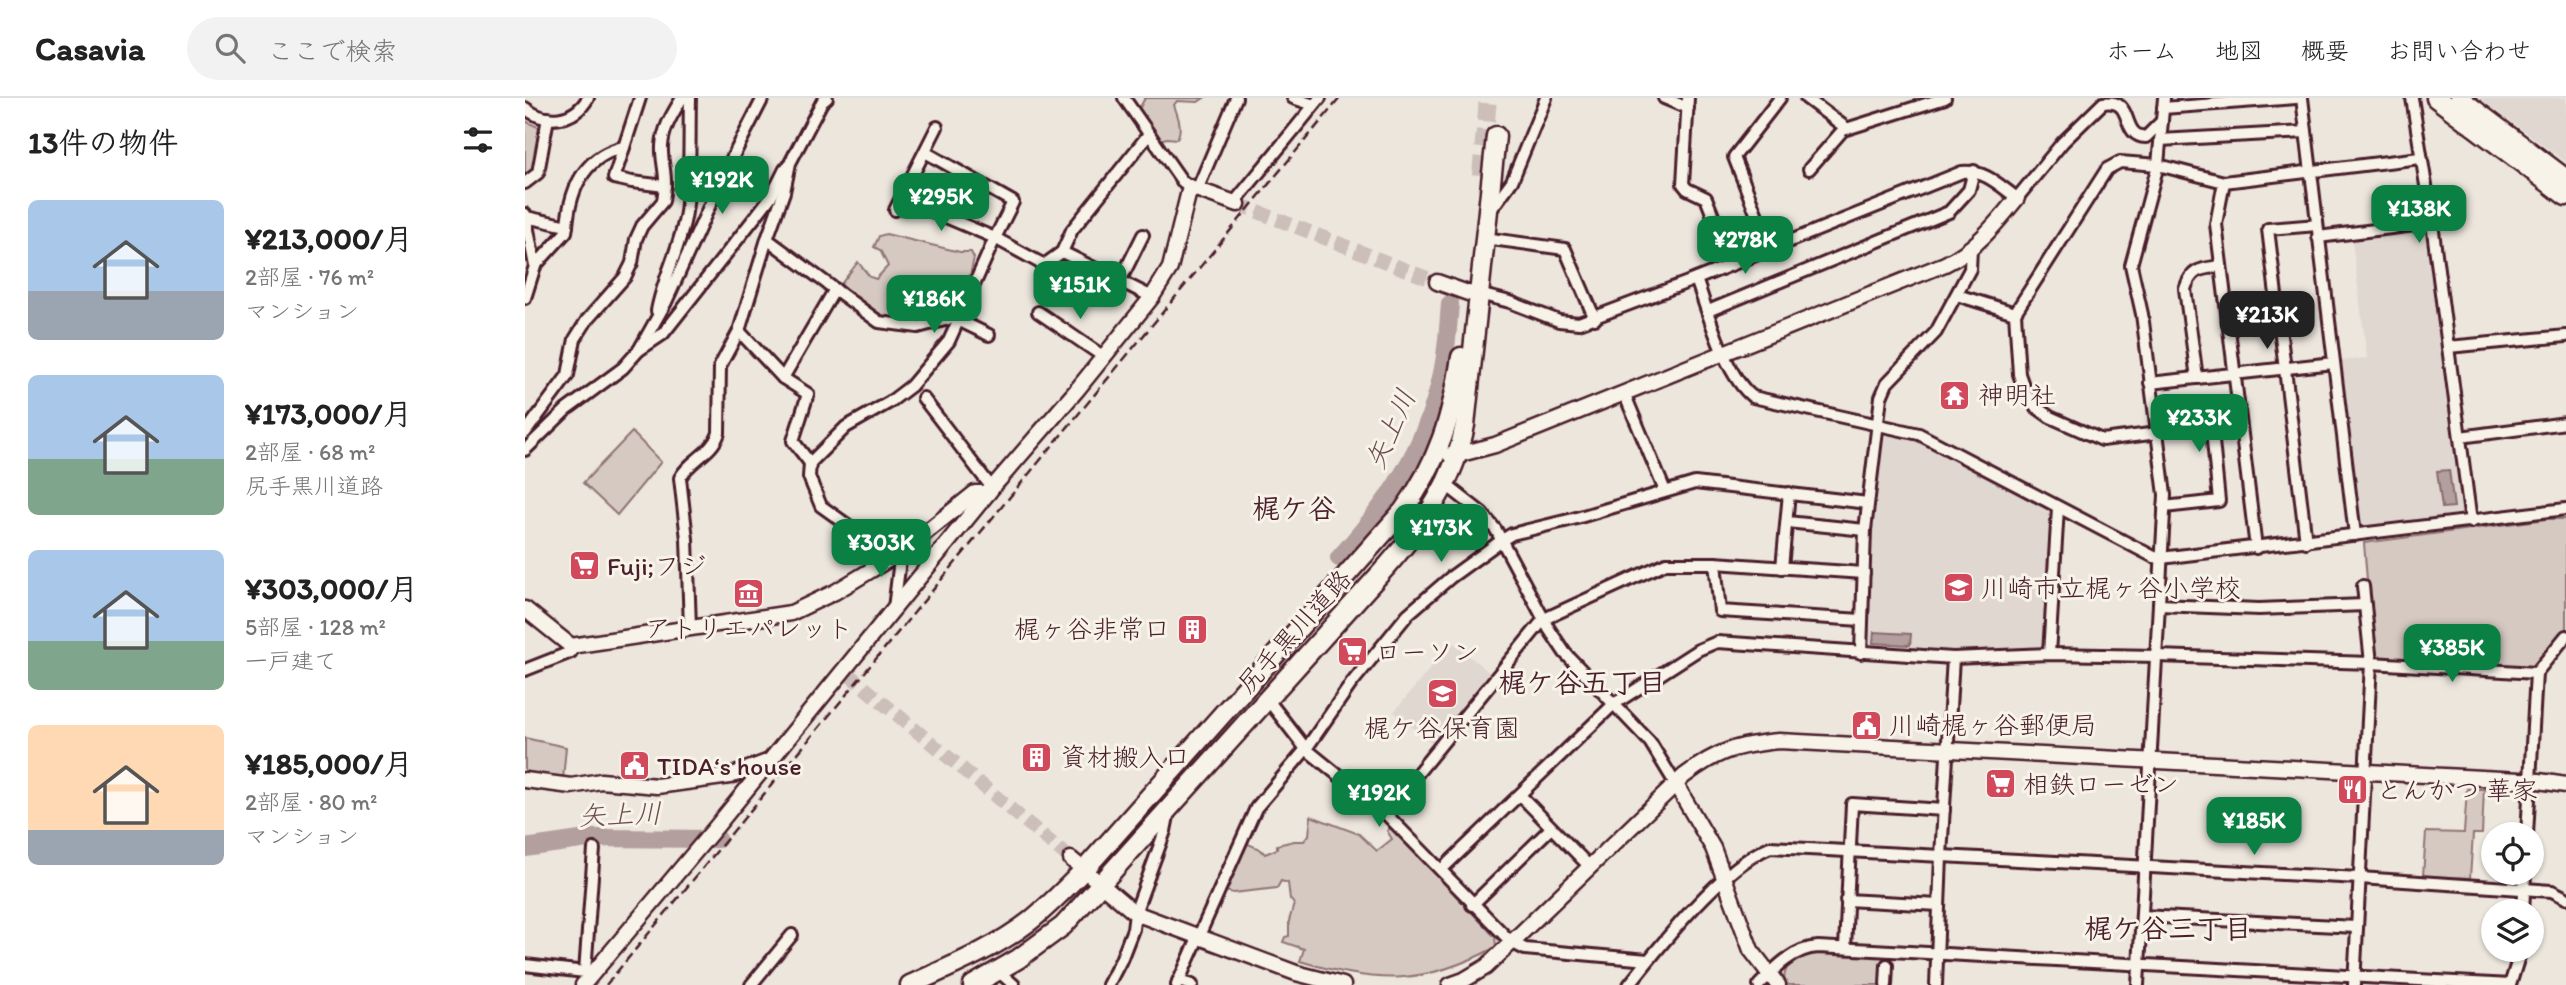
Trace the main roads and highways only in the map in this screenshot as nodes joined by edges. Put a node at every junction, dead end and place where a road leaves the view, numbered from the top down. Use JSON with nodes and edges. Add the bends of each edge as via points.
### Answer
{"nodes":[{"id":1,"x":2435,"y":98,"type":"edge"},
{"id":2,"x":2459,"y":98,"type":"edge"},
{"id":3,"x":1496,"y":136,"type":"dead end"},
{"id":4,"x":1481,"y":175,"type":"tunnel mouth"},
{"id":5,"x":2566,"y":179,"type":"edge"},
{"id":6,"x":2566,"y":197,"type":"edge"},
{"id":7,"x":1473,"y":293,"type":"junction"},
{"id":8,"x":910,"y":985,"type":"edge"},
{"id":9,"x":973,"y":985,"type":"edge"}],
"edges":[{"from":1,"to":6,"type":"main road"},
{"from":2,"to":5,"type":"main road"},
{"from":3,"to":7,"type":"main road","name":"尻手黒川道路"},
{"from":4,"to":7,"type":"main road","name":"尻手黒川道路"},
{"from":7,"to":8,"type":"main road","name":"尻手黒川道路","via":[[1454,402],[1438,453],[1403,511],[1028,922]]},
{"from":7,"to":9,"type":"main road","name":"尻手黒川道路","via":[[1468,406],[1457,455],[1418,530],[1063,926]]}]}
